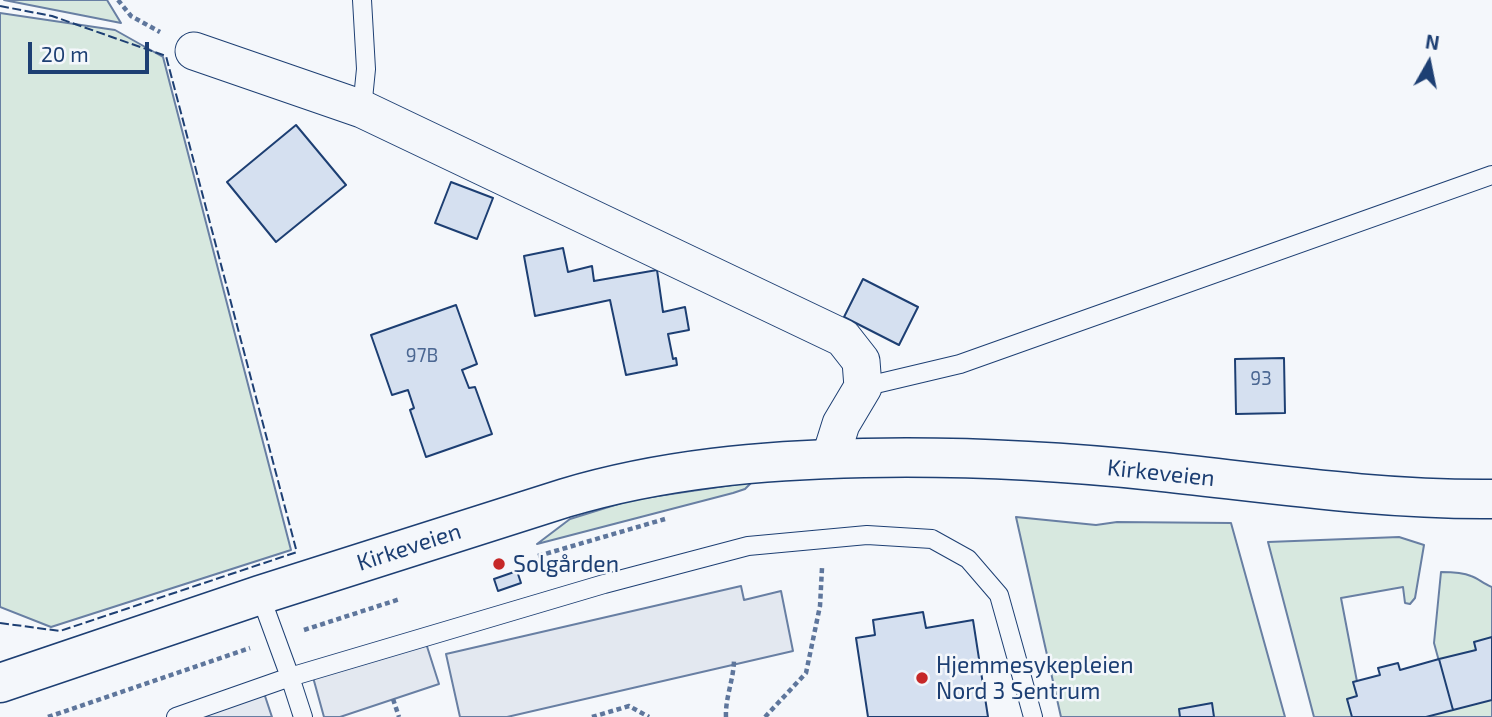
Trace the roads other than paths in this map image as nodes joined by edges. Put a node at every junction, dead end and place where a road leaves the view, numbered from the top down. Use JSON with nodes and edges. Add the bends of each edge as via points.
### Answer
{"nodes":[{"id":1,"x":362,"y":0,"type":"edge"},
{"id":2,"x":194,"y":51,"type":"road end"},
{"id":3,"x":362,"y":109,"type":"junction"},
{"id":4,"x":1492,"y":175,"type":"edge"},
{"id":5,"x":863,"y":387,"type":"junction"},
{"id":6,"x":830,"y":459,"type":"junction"},
{"id":7,"x":1492,"y":499,"type":"edge"},
{"id":8,"x":260,"y":595,"type":"junction"},
{"id":9,"x":290,"y":677,"type":"junction"},
{"id":10,"x":0,"y":683,"type":"edge"},
{"id":11,"x":176,"y":717,"type":"edge"},
{"id":12,"x":303,"y":717,"type":"edge"},
{"id":13,"x":1033,"y":717,"type":"edge"}],
"edges":[{"from":1,"to":3,"type":"lane","via":[[366,69]]},
{"from":2,"to":3,"type":"street"},
{"from":3,"to":5,"type":"street","via":[[843,338],[861,361]]},
{"from":4,"to":5,"type":"lane","via":[[960,364]]},
{"from":5,"to":6,"type":"street","via":[[841,424]]},
{"from":6,"to":7,"type":"main road","name":"Kirkeveien","via":[[983,459],[1090,465],[1349,493]]},
{"from":6,"to":8,"type":"main road","name":"Kirkeveien","via":[[713,467],[588,491]]},
{"from":8,"to":9,"type":"lane"},
{"from":8,"to":10,"type":"main road","name":"Kirkeveien"},
{"from":9,"to":11,"type":"lane"},
{"from":9,"to":12,"type":"lane"},
{"from":9,"to":13,"type":"lane","via":[[604,584],[748,547],[867,535],[932,540],[968,559],[999,594]]}]}
